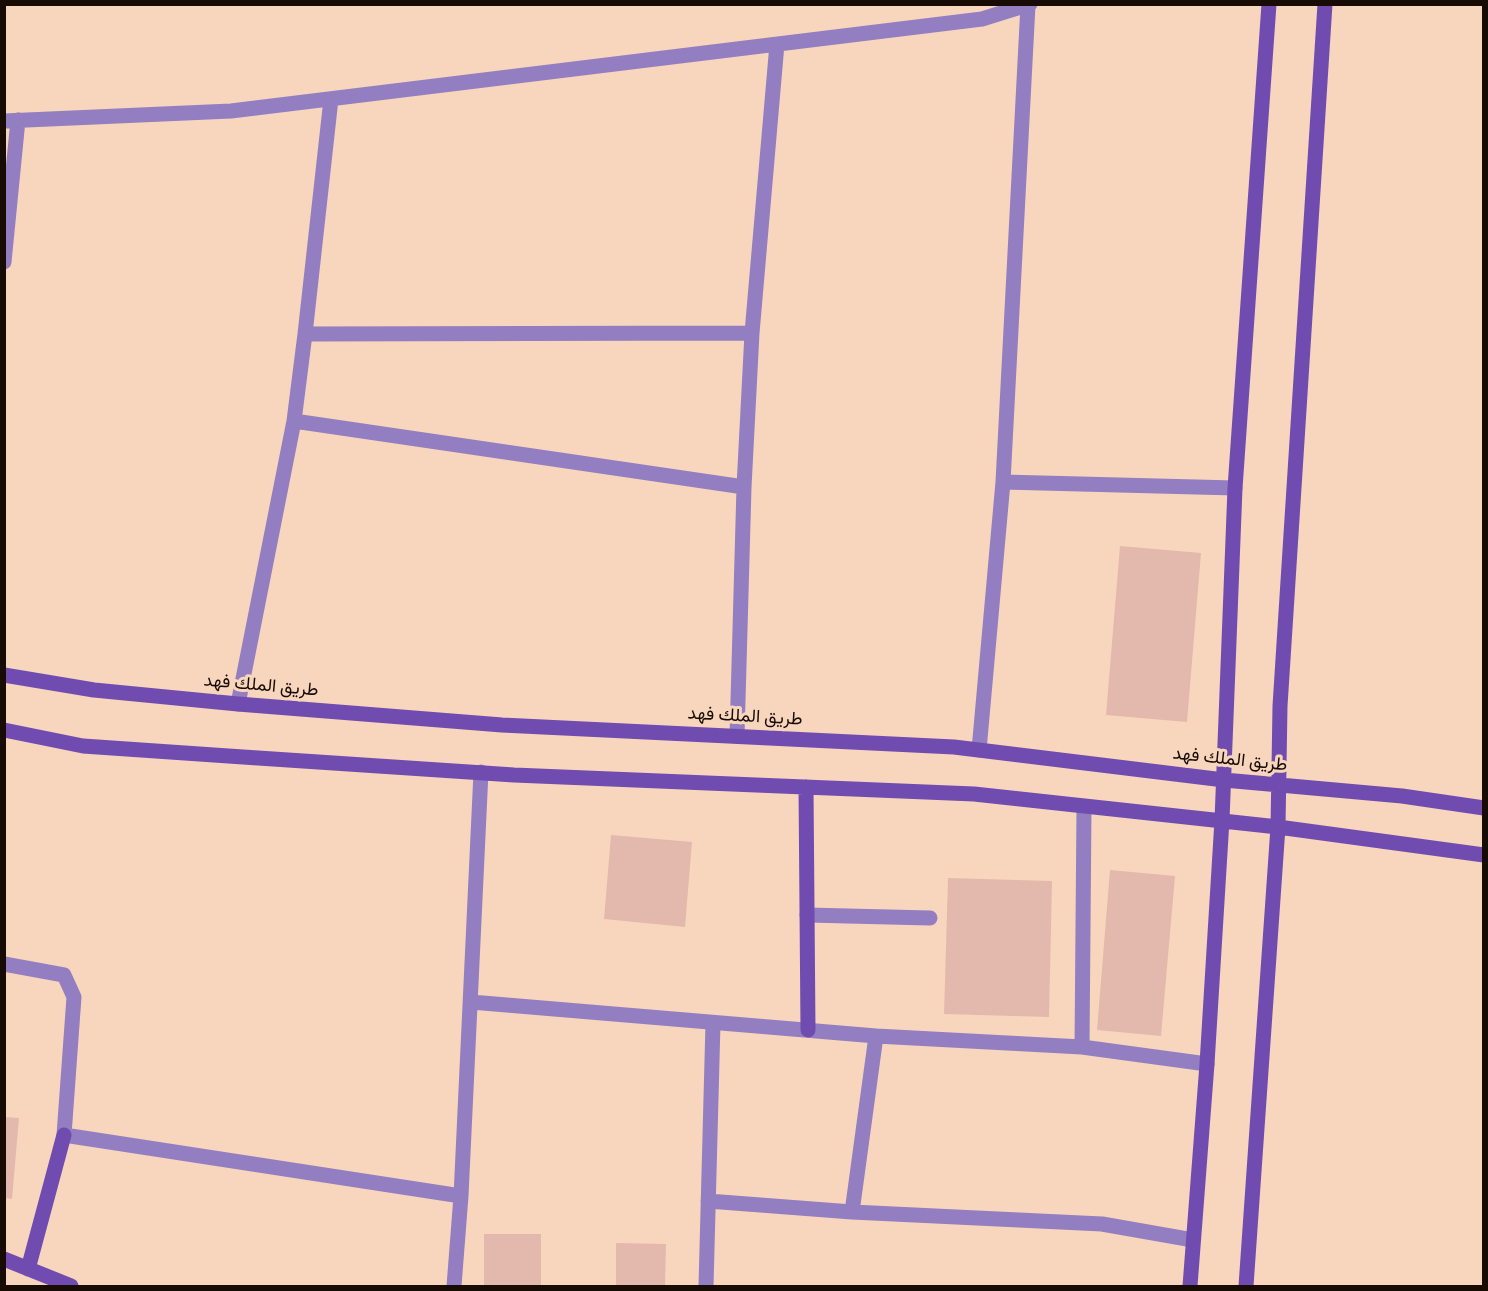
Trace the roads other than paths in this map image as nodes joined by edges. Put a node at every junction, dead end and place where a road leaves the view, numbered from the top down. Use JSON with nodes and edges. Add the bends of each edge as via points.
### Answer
{"nodes":[{"id":1,"x":1269,"y":4,"type":"edge"},
{"id":2,"x":1325,"y":4,"type":"edge"},
{"id":3,"x":1029,"y":5,"type":"edge"},
{"id":4,"x":777,"y":45,"type":"junction"},
{"id":5,"x":331,"y":99,"type":"junction"},
{"id":6,"x":11,"y":121,"type":"edge"},
{"id":7,"x":4,"y":262,"type":"edge"},
{"id":8,"x":753,"y":333,"type":"junction"},
{"id":9,"x":305,"y":334,"type":"junction"},
{"id":10,"x":294,"y":421,"type":"junction"},
{"id":11,"x":1003,"y":482,"type":"junction"},
{"id":12,"x":744,"y":487,"type":"junction"},
{"id":13,"x":1235,"y":488,"type":"junction"},
{"id":14,"x":4,"y":675,"type":"edge"},
{"id":15,"x":238,"y":704,"type":"junction"},
{"id":16,"x":4,"y":730,"type":"edge"},
{"id":17,"x":737,"y":736,"type":"junction"},
{"id":18,"x":979,"y":750,"type":"junction"},
{"id":19,"x":481,"y":772,"type":"junction"},
{"id":20,"x":1224,"y":780,"type":"junction"},
{"id":21,"x":1278,"y":786,"type":"junction"},
{"id":22,"x":806,"y":787,"type":"junction"},
{"id":23,"x":1084,"y":807,"type":"junction"},
{"id":24,"x":1484,"y":808,"type":"edge"},
{"id":25,"x":1222,"y":820,"type":"junction"},
{"id":26,"x":1278,"y":827,"type":"junction"},
{"id":27,"x":1484,"y":855,"type":"edge"},
{"id":28,"x":807,"y":915,"type":"junction"},
{"id":29,"x":930,"y":918,"type":"dead end"},
{"id":30,"x":4,"y":964,"type":"edge"},
{"id":31,"x":471,"y":1002,"type":"junction"},
{"id":32,"x":713,"y":1023,"type":"junction"},
{"id":33,"x":808,"y":1030,"type":"junction"},
{"id":34,"x":876,"y":1036,"type":"junction"},
{"id":35,"x":1082,"y":1047,"type":"junction"},
{"id":36,"x":1207,"y":1064,"type":"junction"},
{"id":37,"x":64,"y":1135,"type":"junction"},
{"id":38,"x":461,"y":1196,"type":"junction"},
{"id":39,"x":708,"y":1201,"type":"junction"},
{"id":40,"x":852,"y":1212,"type":"junction"},
{"id":41,"x":1193,"y":1240,"type":"junction"},
{"id":42,"x":4,"y":1259,"type":"edge"},
{"id":43,"x":28,"y":1269,"type":"junction"},
{"id":44,"x":71,"y":1287,"type":"edge"},
{"id":45,"x":454,"y":1287,"type":"edge"},
{"id":46,"x":706,"y":1287,"type":"edge"},
{"id":47,"x":1190,"y":1287,"type":"edge"},
{"id":48,"x":1246,"y":1287,"type":"edge"}],
"edges":[{"from":1,"to":13,"type":"street"},
{"from":2,"to":21,"type":"street"},
{"from":3,"to":4,"type":"street","via":[[982,19]]},
{"from":3,"to":11,"type":"street"},
{"from":4,"to":5,"type":"street"},
{"from":4,"to":8,"type":"street"},
{"from":5,"to":6,"type":"street","via":[[231,111]]},
{"from":5,"to":9,"type":"street"},
{"from":6,"to":7,"type":"street"},
{"from":8,"to":9,"type":"street"},
{"from":8,"to":12,"type":"street"},
{"from":9,"to":10,"type":"street"},
{"from":10,"to":12,"type":"street"},
{"from":10,"to":15,"type":"street"},
{"from":11,"to":13,"type":"street"},
{"from":11,"to":18,"type":"street"},
{"from":12,"to":17,"type":"street"},
{"from":13,"to":20,"type":"street"},
{"from":14,"to":15,"type":"street","name":"طريق الملك فهد","via":[[94,690]]},
{"from":15,"to":17,"type":"street","name":"طريق الملك فهد","via":[[502,725]]},
{"from":16,"to":19,"type":"street","via":[[83,746]]},
{"from":17,"to":18,"type":"street","name":"طريق الملك فهد"},
{"from":18,"to":20,"type":"street","name":"طريق الملك فهد"},
{"from":19,"to":22,"type":"street"},
{"from":19,"to":31,"type":"street"},
{"from":20,"to":21,"type":"street","name":"طريق الملك فهد"},
{"from":20,"to":25,"type":"street"},
{"from":21,"to":24,"type":"street","name":"طريق الملك فهد","via":[[1402,796]]},
{"from":21,"to":26,"type":"street"},
{"from":22,"to":23,"type":"street","via":[[974,794]]},
{"from":22,"to":28,"type":"street"},
{"from":23,"to":25,"type":"street"},
{"from":23,"to":35,"type":"street"},
{"from":25,"to":26,"type":"street"},
{"from":25,"to":36,"type":"street"},
{"from":26,"to":27,"type":"street"},
{"from":26,"to":48,"type":"street"},
{"from":28,"to":29,"type":"street"},
{"from":28,"to":33,"type":"street"},
{"from":30,"to":37,"type":"street","via":[[64,975],[74,997]]},
{"from":31,"to":32,"type":"street"},
{"from":31,"to":38,"type":"street"},
{"from":32,"to":33,"type":"street"},
{"from":32,"to":39,"type":"street"},
{"from":33,"to":34,"type":"street"},
{"from":34,"to":35,"type":"street"},
{"from":34,"to":40,"type":"street"},
{"from":35,"to":36,"type":"street"},
{"from":36,"to":41,"type":"street"},
{"from":37,"to":38,"type":"street"},
{"from":37,"to":43,"type":"street"},
{"from":38,"to":45,"type":"street"},
{"from":39,"to":40,"type":"street"},
{"from":39,"to":46,"type":"street"},
{"from":40,"to":41,"type":"street","via":[[1102,1224]]},
{"from":41,"to":47,"type":"street"},
{"from":42,"to":43,"type":"street"},
{"from":43,"to":44,"type":"street"}]}
